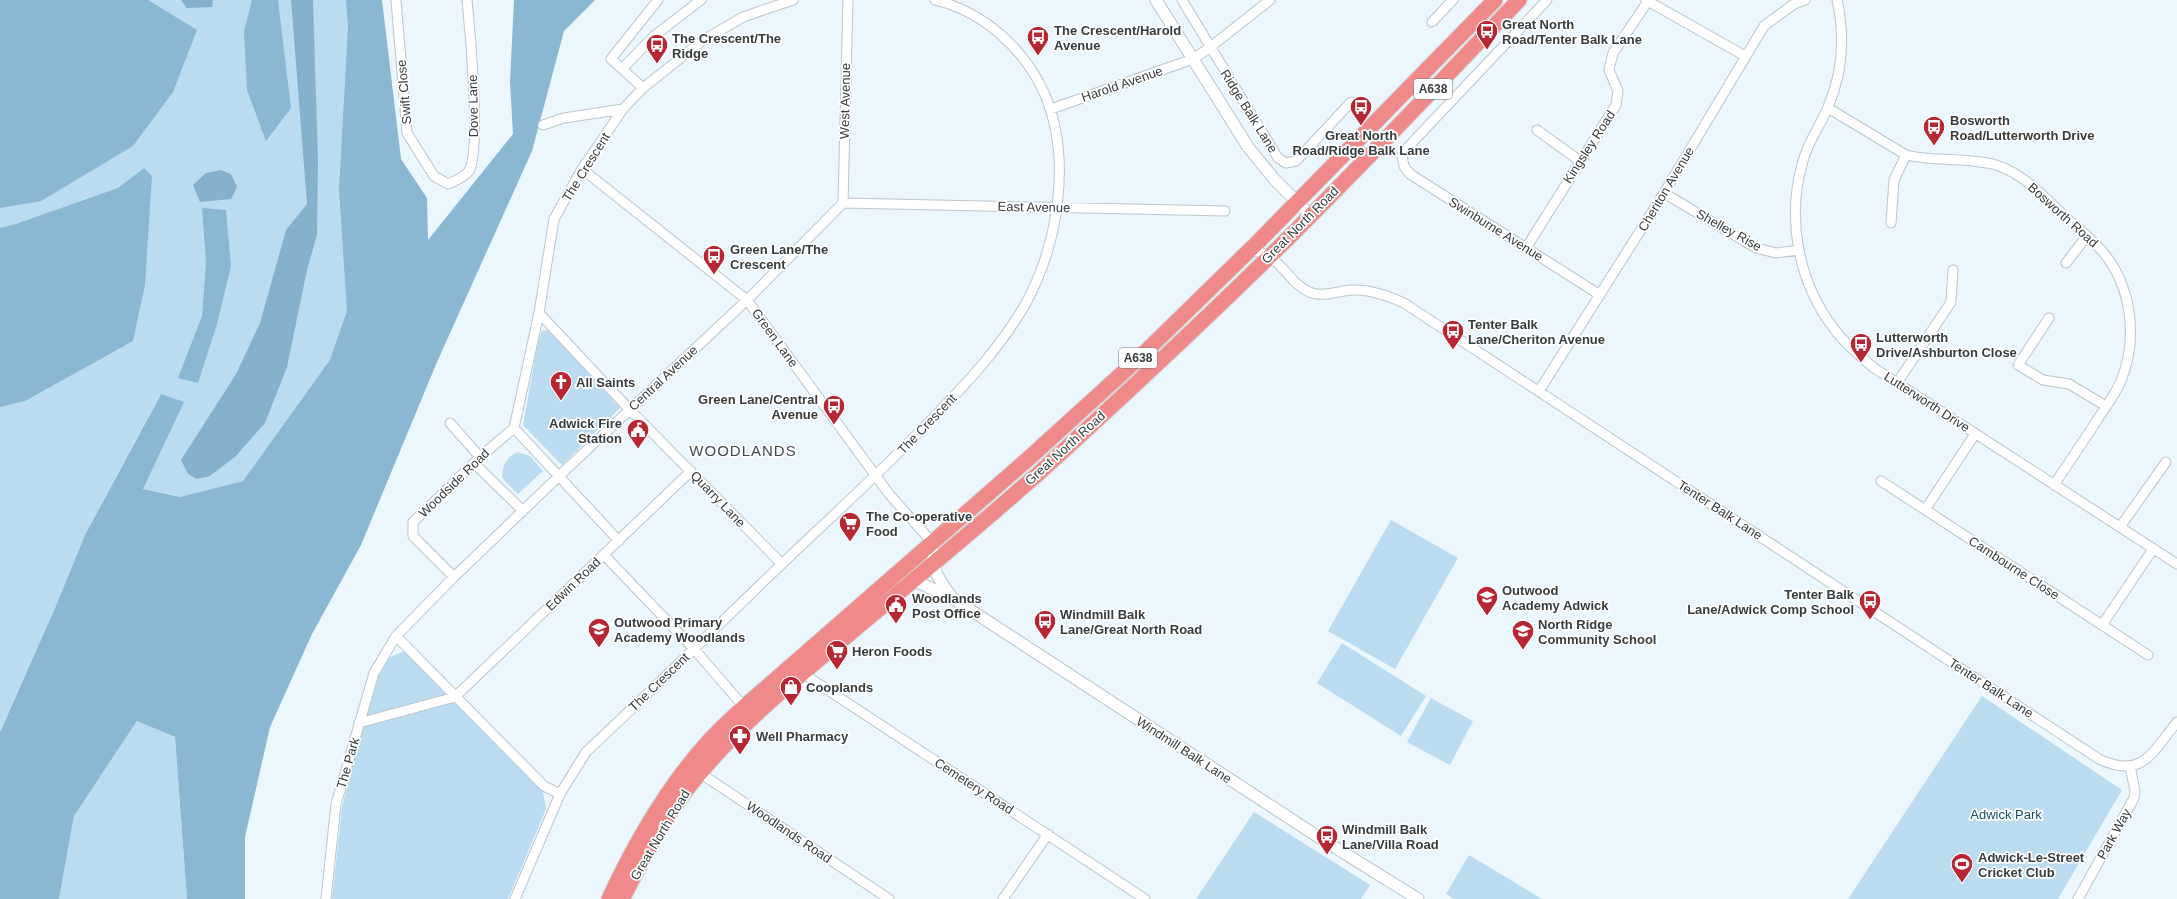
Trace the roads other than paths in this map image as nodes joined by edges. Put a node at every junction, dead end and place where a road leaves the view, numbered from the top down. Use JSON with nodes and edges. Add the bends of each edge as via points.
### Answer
{"nodes":[{"id":1,"x":396,"y":0,"type":"edge"},
{"id":2,"x":467,"y":0,"type":"edge"},
{"id":3,"x":658,"y":0,"type":"edge"},
{"id":4,"x":702,"y":0,"type":"edge"},
{"id":5,"x":793,"y":0,"type":"edge"},
{"id":6,"x":848,"y":0,"type":"edge"},
{"id":7,"x":935,"y":0,"type":"edge"},
{"id":8,"x":1156,"y":0,"type":"edge"},
{"id":9,"x":1182,"y":0,"type":"edge"},
{"id":10,"x":1270,"y":0,"type":"edge"},
{"id":11,"x":1453,"y":0,"type":"edge"},
{"id":12,"x":1495,"y":0,"type":"edge"},
{"id":13,"x":1519,"y":0,"type":"edge"},
{"id":14,"x":1547,"y":0,"type":"edge"},
{"id":15,"x":1805,"y":0,"type":"edge"},
{"id":16,"x":1837,"y":0,"type":"edge"},
{"id":17,"x":946,"y":1,"type":"edge"},
{"id":18,"x":1647,"y":1,"type":"edge"},
{"id":19,"x":1792,"y":2,"type":"edge"},
{"id":20,"x":1432,"y":22,"type":"dead end"},
{"id":21,"x":1209,"y":48,"type":"junction"},
{"id":22,"x":1745,"y":56,"type":"junction"},
{"id":23,"x":1193,"y":59,"type":"junction"},
{"id":24,"x":622,"y":69,"type":"junction"},
{"id":25,"x":643,"y":88,"type":"junction"},
{"id":26,"x":1351,"y":102,"type":"dead end"},
{"id":27,"x":1828,"y":108,"type":"junction"},
{"id":28,"x":623,"y":109,"type":"junction"},
{"id":29,"x":1051,"y":109,"type":"junction"},
{"id":30,"x":543,"y":125,"type":"dead end"},
{"id":31,"x":1537,"y":130,"type":"dead end"},
{"id":32,"x":1906,"y":155,"type":"junction"},
{"id":33,"x":1580,"y":161,"type":"junction"},
{"id":34,"x":582,"y":168,"type":"junction"},
{"id":35,"x":434,"y":176,"type":"joint"},
{"id":36,"x":1664,"y":193,"type":"junction"},
{"id":37,"x":1297,"y":202,"type":"junction"},
{"id":38,"x":843,"y":203,"type":"junction"},
{"id":39,"x":1057,"y":207,"type":"junction"},
{"id":40,"x":1225,"y":211,"type":"dead end"},
{"id":41,"x":1310,"y":215,"type":"junction"},
{"id":42,"x":1892,"y":224,"type":"dead end"},
{"id":43,"x":1267,"y":233,"type":"junction"},
{"id":44,"x":2087,"y":236,"type":"junction"},
{"id":45,"x":1526,"y":248,"type":"junction"},
{"id":46,"x":1798,"y":250,"type":"junction"},
{"id":47,"x":1248,"y":252,"type":"junction"},
{"id":48,"x":1270,"y":256,"type":"junction"},
{"id":49,"x":2066,"y":262,"type":"dead end"},
{"id":50,"x":1953,"y":270,"type":"dead end"},
{"id":51,"x":1600,"y":295,"type":"junction"},
{"id":52,"x":747,"y":300,"type":"junction"},
{"id":53,"x":539,"y":312,"type":"junction"},
{"id":54,"x":2049,"y":318,"type":"dead end"},
{"id":55,"x":1897,"y":383,"type":"junction"},
{"id":56,"x":1539,"y":391,"type":"junction"},
{"id":57,"x":2106,"y":406,"type":"junction"},
{"id":58,"x":630,"y":410,"type":"junction"},
{"id":59,"x":450,"y":423,"type":"dead end"},
{"id":60,"x":514,"y":428,"type":"junction"},
{"id":61,"x":1975,"y":434,"type":"junction"},
{"id":62,"x":477,"y":460,"type":"junction"},
{"id":63,"x":2166,"y":462,"type":"dead end"},
{"id":64,"x":691,"y":471,"type":"junction"},
{"id":65,"x":559,"y":476,"type":"junction"},
{"id":66,"x":876,"y":477,"type":"junction"},
{"id":67,"x":1881,"y":481,"type":"dead end"},
{"id":68,"x":2054,"y":485,"type":"junction"},
{"id":69,"x":1925,"y":510,"type":"junction"},
{"id":70,"x":523,"y":511,"type":"junction"},
{"id":71,"x":2120,"y":528,"type":"junction"},
{"id":72,"x":619,"y":542,"type":"junction"},
{"id":73,"x":932,"y":542,"type":"junction"},
{"id":74,"x":2153,"y":549,"type":"junction"},
{"id":75,"x":604,"y":555,"type":"junction"},
{"id":76,"x":782,"y":564,"type":"junction"},
{"id":77,"x":2177,"y":564,"type":"edge"},
{"id":78,"x":933,"y":565,"type":"junction"},
{"id":79,"x":454,"y":577,"type":"junction"},
{"id":80,"x":914,"y":580,"type":"junction"},
{"id":81,"x":952,"y":598,"type":"junction"},
{"id":82,"x":2102,"y":625,"type":"junction"},
{"id":83,"x":396,"y":636,"type":"junction"},
{"id":84,"x":694,"y":649,"type":"junction"},
{"id":85,"x":2148,"y":656,"type":"dead end"},
{"id":86,"x":802,"y":673,"type":"junction"},
{"id":87,"x":455,"y":697,"type":"junction"},
{"id":88,"x":744,"y":707,"type":"junction"},
{"id":89,"x":2177,"y":722,"type":"edge"},
{"id":90,"x":359,"y":723,"type":"junction"},
{"id":91,"x":2130,"y":766,"type":"junction"},
{"id":92,"x":695,"y":769,"type":"junction"},
{"id":93,"x":560,"y":794,"type":"junction"},
{"id":94,"x":1048,"y":834,"type":"junction"},
{"id":95,"x":1412,"y":897,"type":"edge"},
{"id":96,"x":326,"y":899,"type":"edge"},
{"id":97,"x":515,"y":899,"type":"edge"},
{"id":98,"x":608,"y":899,"type":"edge"},
{"id":99,"x":622,"y":899,"type":"edge"},
{"id":100,"x":889,"y":899,"type":"edge"},
{"id":101,"x":1003,"y":899,"type":"edge"},
{"id":102,"x":1145,"y":899,"type":"edge"},
{"id":103,"x":2078,"y":899,"type":"edge"}],
"edges":[{"from":1,"to":35,"type":"street","name":"Swift Close","via":[[407,133]]},
{"from":2,"to":35,"type":"street","name":"Dove Lane","via":[[472,52],[474,150],[469,171],[458,180],[448,184]]},
{"from":3,"to":24,"type":"street","via":[[611,59]]},
{"from":4,"to":24,"type":"street","via":[[654,36]]},
{"from":5,"to":25,"type":"street","name":"The Crescent","via":[[743,17],[702,41]]},
{"from":6,"to":38,"type":"street","name":"West Avenue"},
{"from":7,"to":17,"type":"street","name":"The Crescent"},
{"from":8,"to":23,"type":"street","name":"Ridge Balk Lane"},
{"from":9,"to":21,"type":"street","name":"Ridge Balk Lane"},
{"from":10,"to":21,"type":"street","name":"Harold Avenue"},
{"from":11,"to":20,"type":"street"},
{"from":12,"to":37,"type":"highway","name":"Great North Road","number":"A638"},
{"from":13,"to":41,"type":"highway","name":"Great North Road","number":"A638"},
{"from":14,"to":45,"type":"street","name":"Swinburne Avenue","via":[[1402,156],[1404,166],[1410,174]]},
{"from":15,"to":19,"type":"street","name":"Cheriton Avenue"},
{"from":16,"to":27,"type":"street","name":"Lutterworth Drive","via":[[1842,22],[1842,53],[1836,85]]},
{"from":17,"to":29,"type":"street","name":"The Crescent","via":[[991,27],[1012,44],[1027,63]]},
{"from":18,"to":22,"type":"street"},
{"from":18,"to":33,"type":"street","name":"Kingsley Road","via":[[1613,53],[1609,70],[1618,91],[1616,105]]},
{"from":19,"to":22,"type":"street","name":"Cheriton Avenue","via":[[1764,26]]},
{"from":21,"to":23,"type":"street","name":"Harold Avenue"},
{"from":21,"to":26,"type":"street","name":"Ridge Balk Lane","via":[[1278,158],[1286,163],[1296,160]]},
{"from":22,"to":36,"type":"street","name":"Cheriton Avenue"},
{"from":23,"to":29,"type":"street","name":"Harold Avenue"},
{"from":23,"to":37,"type":"street","name":"Ridge Balk Lane","via":[[1248,147]]},
{"from":24,"to":25,"type":"street"},
{"from":25,"to":28,"type":"street","name":"The Crescent"},
{"from":27,"to":32,"type":"street","name":"Bosworth Road"},
{"from":27,"to":46,"type":"street","name":"Lutterworth Drive","via":[[1812,135],[1796,192],[1795,223]]},
{"from":28,"to":30,"type":"street","via":[[564,118]]},
{"from":28,"to":34,"type":"street","name":"The Crescent"},
{"from":29,"to":39,"type":"street","name":"The Crescent","via":[[1059,174]]},
{"from":31,"to":33,"type":"street"},
{"from":32,"to":42,"type":"street","via":[[1894,180]]},
{"from":32,"to":44,"type":"street","name":"Bosworth Road","via":[[1996,165],[2012,172]]},
{"from":33,"to":45,"type":"street","name":"Kingsley Road"},
{"from":34,"to":52,"type":"street","name":"Green Lane"},
{"from":34,"to":53,"type":"street","name":"The Crescent","via":[[554,219]]},
{"from":36,"to":46,"type":"street","name":"Shelley Rise","via":[[1756,248],[1776,253]]},
{"from":36,"to":51,"type":"street","name":"Cheriton Avenue"},
{"from":37,"to":41,"type":"street","name":"Ridge Balk Lane"},
{"from":37,"to":43,"type":"highway","name":"Great North Road","number":"A638"},
{"from":38,"to":39,"type":"street","name":"East Avenue"},
{"from":38,"to":52,"type":"street","name":"Central Avenue"},
{"from":39,"to":40,"type":"street","name":"East Avenue"},
{"from":39,"to":66,"type":"street","name":"The Crescent","via":[[1052,240],[1042,269],[1008,333],[978,371]]},
{"from":41,"to":48,"type":"highway","name":"Great North Road","number":"A638"},
{"from":43,"to":47,"type":"highway","name":"Great North Road","number":"A638"},
{"from":43,"to":48,"type":"street"},
{"from":44,"to":49,"type":"street"},
{"from":44,"to":57,"type":"street","name":"Bosworth Road","via":[[2104,253],[2116,271],[2129,311],[2130,347],[2126,365],[2120,382]]},
{"from":45,"to":51,"type":"street","name":"Swinburne Avenue"},
{"from":46,"to":55,"type":"street","name":"Lutterworth Drive","via":[[1806,278],[1819,306],[1835,330],[1855,352]]},
{"from":47,"to":48,"type":"street","name":"Tenter Balk Lane","via":[[1258,250]]},
{"from":47,"to":73,"type":"highway","name":"Great North Road","number":"A638","via":[[1138,359]]},
{"from":48,"to":56,"type":"street","name":"Tenter Balk Lane","via":[[1302,287],[1312,293],[1326,295],[1366,290],[1386,294],[1404,303]]},
{"from":48,"to":78,"type":"highway","name":"Great North Road","number":"A638","via":[[1040,472]]},
{"from":50,"to":55,"type":"street","via":[[1951,302]]},
{"from":51,"to":56,"type":"street","name":"Cheriton Avenue"},
{"from":52,"to":58,"type":"street","name":"Central Avenue"},
{"from":52,"to":66,"type":"street","name":"Green Lane"},
{"from":53,"to":58,"type":"street","name":"Quarry Lane"},
{"from":53,"to":60,"type":"street","name":"The Crescent"},
{"from":54,"to":57,"type":"street","via":[[2018,365],[2042,380],[2069,384]]},
{"from":55,"to":61,"type":"street","name":"Lutterworth Drive"},
{"from":56,"to":91,"type":"street","name":"Tenter Balk Lane","via":[[2099,759],[2112,765]]},
{"from":57,"to":68,"type":"street","name":"Bosworth Road"},
{"from":58,"to":64,"type":"street","name":"Quarry Lane"},
{"from":58,"to":65,"type":"street","name":"Central Avenue"},
{"from":59,"to":62,"type":"street"},
{"from":60,"to":62,"type":"street","name":"Woodside Road"},
{"from":60,"to":65,"type":"street"},
{"from":61,"to":68,"type":"street","name":"Lutterworth Drive"},
{"from":61,"to":69,"type":"street"},
{"from":62,"to":70,"type":"street"},
{"from":62,"to":79,"type":"street","name":"Woodside Road","via":[[413,522],[413,536]]},
{"from":63,"to":71,"type":"street"},
{"from":64,"to":72,"type":"street","name":"Edwin Road"},
{"from":64,"to":76,"type":"street","name":"Quarry Lane"},
{"from":65,"to":70,"type":"street","name":"Central Avenue"},
{"from":65,"to":72,"type":"street"},
{"from":66,"to":73,"type":"street","name":"Green Lane","via":[[888,494]]},
{"from":66,"to":76,"type":"street","name":"The Crescent"},
{"from":67,"to":69,"type":"street","name":"Cambourne Close"},
{"from":68,"to":71,"type":"street","name":"Lutterworth Drive"},
{"from":69,"to":82,"type":"street","name":"Cambourne Close"},
{"from":70,"to":79,"type":"street","name":"Central Avenue"},
{"from":71,"to":74,"type":"street","name":"Lutterworth Drive"},
{"from":72,"to":75,"type":"street","name":"Edwin Road"},
{"from":73,"to":78,"type":"street"},
{"from":73,"to":88,"type":"highway","name":"Great North Road","number":"A638"},
{"from":74,"to":77,"type":"street","name":"Lutterworth Drive"},
{"from":74,"to":82,"type":"street"},
{"from":75,"to":84,"type":"street"},
{"from":75,"to":87,"type":"street","name":"Edwin Road"},
{"from":76,"to":84,"type":"street","name":"The Crescent"},
{"from":78,"to":80,"type":"highway","name":"Great North Road","number":"A638"},
{"from":78,"to":81,"type":"street","name":"Windmill Balk Lane","via":[[939,580]]},
{"from":79,"to":83,"type":"street","name":"Central Avenue"},
{"from":80,"to":81,"type":"street","name":"Windmill Balk Lane"},
{"from":80,"to":86,"type":"highway","name":"Great North Road","number":"A638"},
{"from":81,"to":95,"type":"street","name":"Windmill Balk Lane"},
{"from":82,"to":85,"type":"street","name":"Cambourne Close"},
{"from":83,"to":87,"type":"street"},
{"from":83,"to":90,"type":"street","name":"The Park","via":[[374,673]]},
{"from":84,"to":88,"type":"street"},
{"from":84,"to":93,"type":"street","name":"The Crescent","via":[[586,752]]},
{"from":86,"to":92,"type":"highway","name":"Great North Road","number":"A638"},
{"from":86,"to":94,"type":"street","name":"Cemetery Road"},
{"from":87,"to":90,"type":"street"},
{"from":87,"to":93,"type":"street","via":[[544,786]]},
{"from":88,"to":92,"type":"highway","name":"Great North Road","number":"A638","via":[[709,741]]},
{"from":89,"to":91,"type":"street","name":"Tenter Balk Lane","via":[[2148,758]]},
{"from":90,"to":96,"type":"street","name":"The Park","via":[[336,804]]},
{"from":91,"to":103,"type":"street","name":"Park Way","via":[[2134,798]]},
{"from":92,"to":98,"type":"highway","name":"Great North Road","number":"A638","via":[[648,825]]},
{"from":92,"to":99,"type":"highway","name":"Great North Road","number":"A638"},
{"from":92,"to":100,"type":"street","name":"Woodlands Road"},
{"from":93,"to":97,"type":"street"},
{"from":94,"to":101,"type":"street"},
{"from":94,"to":102,"type":"street","name":"Cemetery Road"}]}
